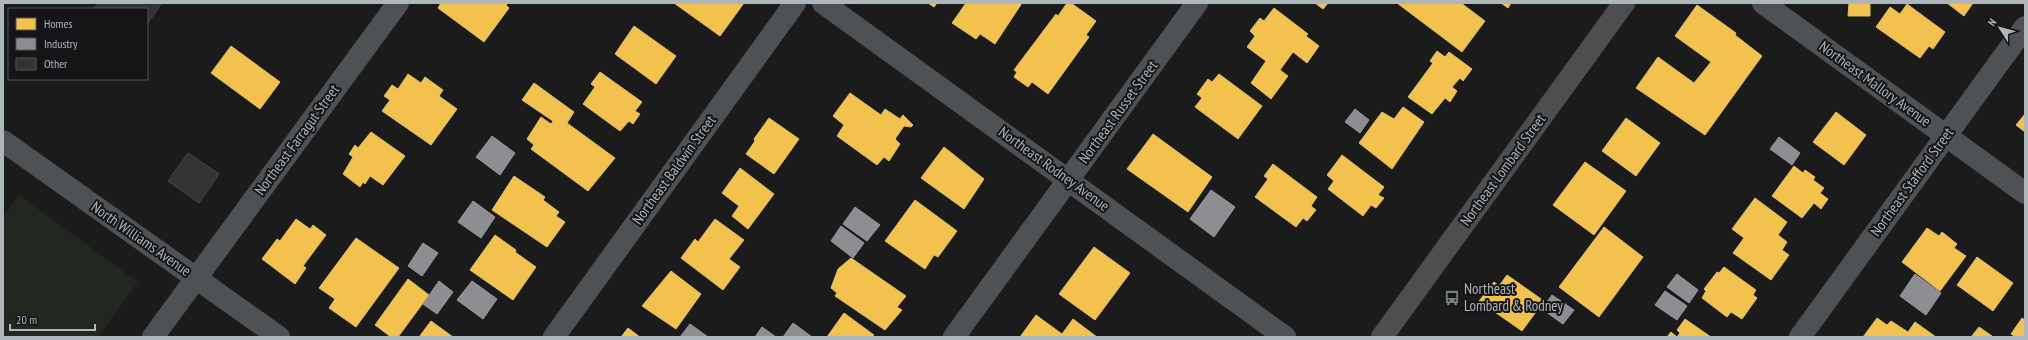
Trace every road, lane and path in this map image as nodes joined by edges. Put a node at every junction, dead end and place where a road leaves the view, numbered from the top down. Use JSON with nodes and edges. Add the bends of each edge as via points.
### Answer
{"nodes":[{"id":1,"x":398,"y":3,"type":"edge"},
{"id":2,"x":795,"y":3,"type":"edge"},
{"id":3,"x":822,"y":3,"type":"edge"},
{"id":4,"x":1197,"y":3,"type":"edge"},
{"id":5,"x":1624,"y":3,"type":"edge"},
{"id":6,"x":1763,"y":3,"type":"edge"},
{"id":7,"x":2025,"y":27,"type":"edge"},
{"id":8,"x":1946,"y":135,"type":"junction"},
{"id":9,"x":3,"y":141,"type":"edge"},
{"id":10,"x":1069,"y":180,"type":"junction"},
{"id":11,"x":2025,"y":193,"type":"edge"},
{"id":12,"x":196,"y":278,"type":"junction"},
{"id":13,"x":153,"y":337,"type":"edge"},
{"id":14,"x":279,"y":337,"type":"edge"},
{"id":15,"x":554,"y":337,"type":"edge"},
{"id":16,"x":954,"y":337,"type":"edge"},
{"id":17,"x":1285,"y":337,"type":"edge"},
{"id":18,"x":1382,"y":337,"type":"edge"},
{"id":19,"x":1800,"y":337,"type":"edge"}],
"edges":[{"from":1,"to":12,"type":"street","name":"Northeast Farragut Street"},
{"from":2,"to":15,"type":"street","name":"Northeast Baldwin Street"},
{"from":3,"to":10,"type":"street","name":"Northeast Rodney Avenue"},
{"from":4,"to":10,"type":"street","name":"Northeast Russet Street"},
{"from":5,"to":18,"type":"main road","name":"Northeast Lombard Street"},
{"from":6,"to":8,"type":"street","name":"Northeast Mallory Avenue"},
{"from":7,"to":8,"type":"street","name":"Northeast Stafford Street"},
{"from":8,"to":11,"type":"street","name":"Northeast Mallory Avenue"},
{"from":8,"to":19,"type":"street","name":"Northeast Stafford Street"},
{"from":9,"to":12,"type":"street","name":"North Williams Avenue"},
{"from":10,"to":16,"type":"street","name":"Northeast Russet Street"},
{"from":10,"to":17,"type":"street","name":"Northeast Rodney Avenue"},
{"from":12,"to":13,"type":"street","name":"Northeast Farragut Street"},
{"from":12,"to":14,"type":"street","name":"North Williams Avenue"}]}
